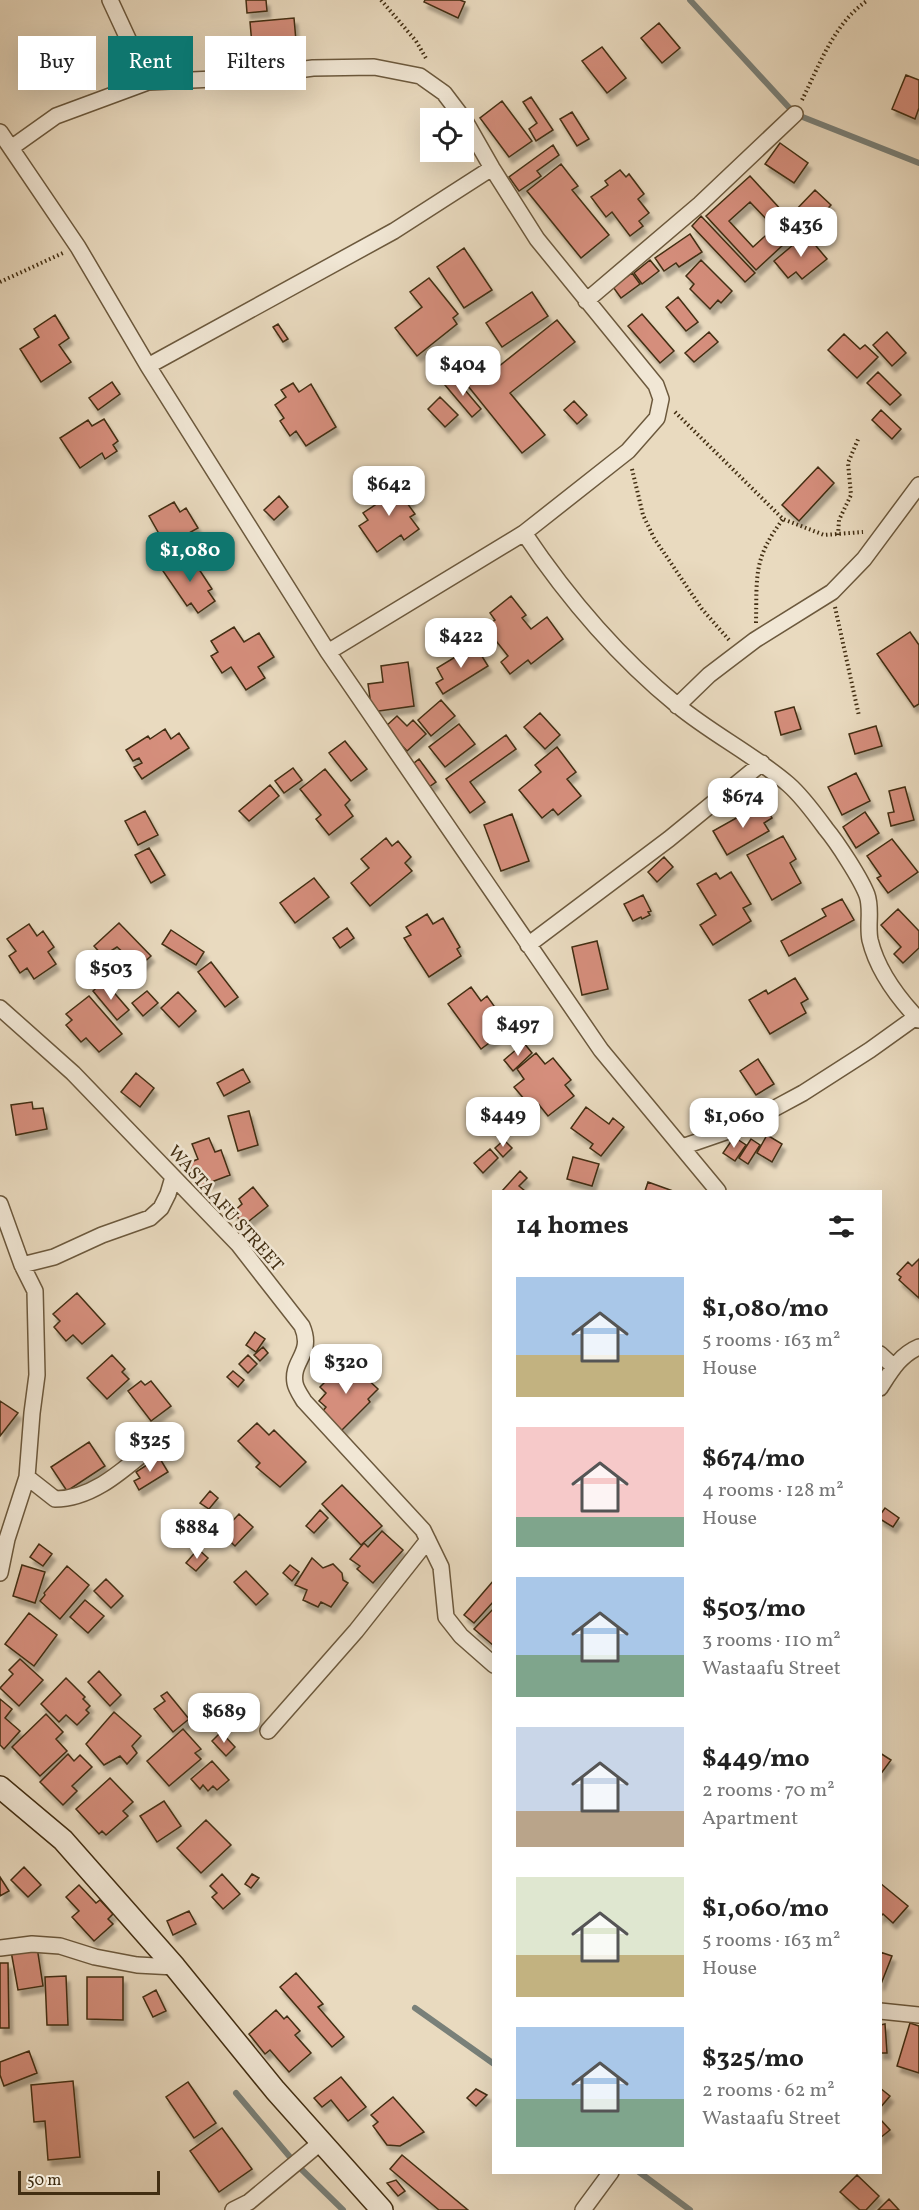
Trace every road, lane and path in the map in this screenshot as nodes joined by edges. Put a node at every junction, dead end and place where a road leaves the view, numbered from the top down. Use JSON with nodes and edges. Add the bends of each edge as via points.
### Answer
{"nodes":[{"id":1,"x":110,"y":0,"type":"edge"},
{"id":2,"x":381,"y":0,"type":"edge"},
{"id":3,"x":868,"y":0,"type":"edge"},
{"id":4,"x":127,"y":36,"type":"edge"},
{"id":5,"x":427,"y":62,"type":"dead end"},
{"id":6,"x":193,"y":80,"type":"edge"},
{"id":7,"x":126,"y":90,"type":"edge"},
{"id":8,"x":455,"y":108,"type":"edge"},
{"id":9,"x":795,"y":114,"type":"joint"},
{"id":10,"x":0,"y":132,"type":"edge"},
{"id":11,"x":474,"y":138,"type":"edge"},
{"id":12,"x":11,"y":148,"type":"junction"},
{"id":13,"x":492,"y":168,"type":"junction"},
{"id":14,"x":78,"y":247,"type":"junction"},
{"id":15,"x":0,"y":282,"type":"edge"},
{"id":16,"x":586,"y":301,"type":"junction"},
{"id":17,"x":148,"y":366,"type":"junction"},
{"id":18,"x":661,"y":399,"type":"junction"},
{"id":19,"x":859,"y":437,"type":"dead end"},
{"id":20,"x":628,"y":451,"type":"junction"},
{"id":21,"x":919,"y":485,"type":"edge"},
{"id":22,"x":783,"y":519,"type":"junction"},
{"id":23,"x":888,"y":529,"type":"junction"},
{"id":24,"x":524,"y":533,"type":"junction"},
{"id":25,"x":838,"y":535,"type":"junction"},
{"id":26,"x":832,"y":592,"type":"junction"},
{"id":27,"x":755,"y":640,"type":"junction"},
{"id":28,"x":328,"y":652,"type":"junction"},
{"id":29,"x":740,"y":652,"type":"junction"},
{"id":30,"x":677,"y":706,"type":"junction"},
{"id":31,"x":859,"y":716,"type":"dead end"},
{"id":32,"x":762,"y":763,"type":"junction"},
{"id":33,"x":528,"y":945,"type":"junction"},
{"id":34,"x":0,"y":1008,"type":"edge"},
{"id":35,"x":917,"y":1019,"type":"edge"},
{"id":36,"x":682,"y":1147,"type":"junction"},
{"id":37,"x":173,"y":1177,"type":"junction"},
{"id":38,"x":717,"y":1190,"type":"edge"},
{"id":39,"x":0,"y":1204,"type":"edge"},
{"id":40,"x":22,"y":1265,"type":"junction"},
{"id":41,"x":919,"y":1347,"type":"edge"},
{"id":42,"x":882,"y":1356,"type":"edge"},
{"id":43,"x":894,"y":1367,"type":"junction"},
{"id":44,"x":882,"y":1385,"type":"edge"},
{"id":45,"x":162,"y":1438,"type":"dead end"},
{"id":46,"x":27,"y":1477,"type":"junction"},
{"id":47,"x":428,"y":1540,"type":"junction"},
{"id":48,"x":0,"y":1573,"type":"edge"},
{"id":49,"x":492,"y":1663,"type":"edge"},
{"id":50,"x":268,"y":1731,"type":"dead end"},
{"id":51,"x":0,"y":1787,"type":"edge"},
{"id":52,"x":0,"y":1948,"type":"edge"},
{"id":53,"x":175,"y":1967,"type":"junction"},
{"id":54,"x":882,"y":2011,"type":"edge"},
{"id":55,"x":919,"y":2015,"type":"edge"},
{"id":56,"x":320,"y":2143,"type":"junction"},
{"id":57,"x":610,"y":2174,"type":"edge"},
{"id":58,"x":233,"y":2210,"type":"edge"},
{"id":59,"x":382,"y":2210,"type":"edge"},
{"id":60,"x":583,"y":2210,"type":"edge"}],
"edges":[{"from":1,"to":4,"type":"street"},
{"from":2,"to":5,"type":"path","via":[[416,41]]},
{"from":3,"to":9,"type":"path","via":[[848,16],[834,35]]},
{"from":6,"to":8,"type":"street","via":[[313,68],[374,67],[420,76],[444,93]]},
{"from":7,"to":12,"type":"street","via":[[56,116]]},
{"from":9,"to":16,"type":"street","via":[[700,204]]},
{"from":10,"to":12,"type":"street"},
{"from":11,"to":13,"type":"street"},
{"from":12,"to":14,"type":"street"},
{"from":13,"to":16,"type":"street","via":[[537,239]]},
{"from":13,"to":17,"type":"street","via":[[394,231]]},
{"from":14,"to":15,"type":"path"},
{"from":14,"to":17,"type":"street"},
{"from":16,"to":18,"type":"street","via":[[656,385]]},
{"from":17,"to":28,"type":"street"},
{"from":18,"to":20,"type":"street","via":[[657,418]]},
{"from":18,"to":22,"type":"path"},
{"from":19,"to":25,"type":"path","via":[[848,463],[851,495],[839,520]]},
{"from":20,"to":24,"type":"street"},
{"from":20,"to":29,"type":"path","via":[[643,515],[654,538],[702,609]]},
{"from":21,"to":23,"type":"street"},
{"from":22,"to":25,"type":"path","via":[[816,533]]},
{"from":22,"to":27,"type":"path","via":[[762,552],[757,570]]},
{"from":23,"to":25,"type":"path"},
{"from":23,"to":26,"type":"street"},
{"from":24,"to":28,"type":"street"},
{"from":24,"to":30,"type":"street","via":[[586,617]]},
{"from":26,"to":27,"type":"street"},
{"from":26,"to":31,"type":"path"},
{"from":27,"to":29,"type":"street"},
{"from":28,"to":33,"type":"street"},
{"from":29,"to":30,"type":"street"},
{"from":30,"to":32,"type":"street"},
{"from":32,"to":33,"type":"street"},
{"from":32,"to":35,"type":"street","via":[[791,786],[828,831],[862,886],[870,906],[870,939],[878,962]]},
{"from":33,"to":36,"type":"street","via":[[601,1050]]},
{"from":34,"to":37,"type":"street","name":"WASTAAFU STREET","via":[[74,1073]]},
{"from":35,"to":36,"type":"street","via":[[803,1093],[740,1127]]},
{"from":36,"to":38,"type":"street"},
{"from":37,"to":40,"type":"street","via":[[161,1208],[150,1218],[54,1257]]},
{"from":37,"to":47,"type":"street","name":"WASTAAFU STREET","via":[[238,1244],[302,1326],[307,1346],[295,1383],[304,1401]]},
{"from":39,"to":40,"type":"street"},
{"from":40,"to":46,"type":"street","via":[[35,1291],[37,1329],[38,1375]]},
{"from":41,"to":43,"type":"street","via":[[907,1352]]},
{"from":42,"to":43,"type":"street"},
{"from":43,"to":44,"type":"street"},
{"from":45,"to":46,"type":"street","via":[[104,1483],[75,1497],[55,1499]]},
{"from":46,"to":48,"type":"street"},
{"from":47,"to":49,"type":"street","name":"WASTAAFU STREET","via":[[441,1567],[446,1617]]},
{"from":47,"to":50,"type":"street","via":[[356,1631]]},
{"from":51,"to":53,"type":"main road","via":[[63,1840]]},
{"from":52,"to":53,"type":"street","via":[[60,1946],[95,1958]]},
{"from":53,"to":56,"type":"main road"},
{"from":54,"to":55,"type":"street"},
{"from":56,"to":58,"type":"street","via":[[249,2202]]},
{"from":56,"to":59,"type":"main road"},
{"from":57,"to":60,"type":"street"}]}
